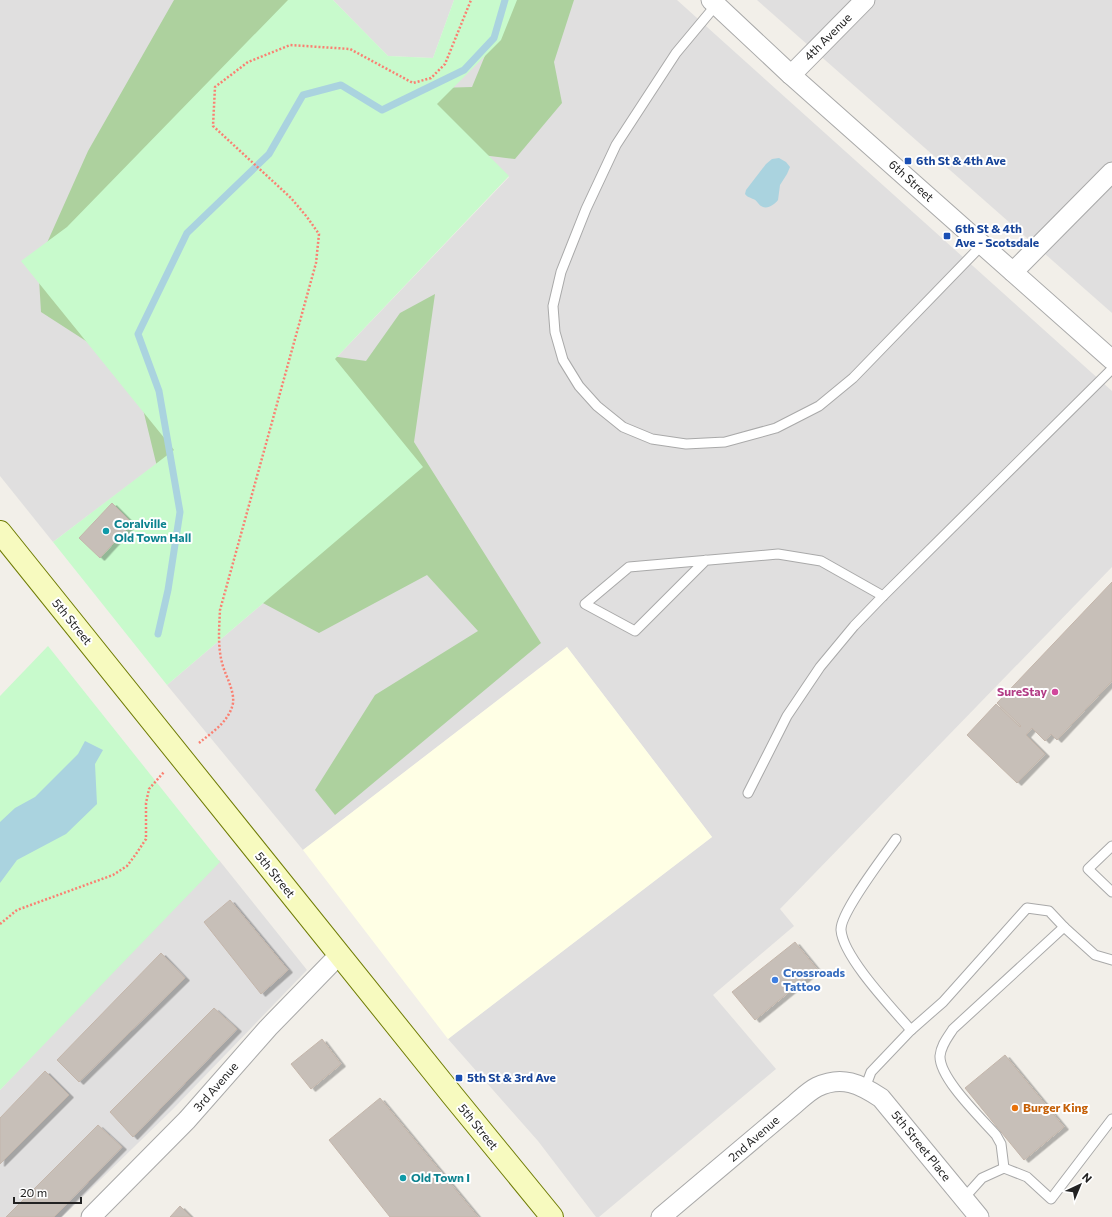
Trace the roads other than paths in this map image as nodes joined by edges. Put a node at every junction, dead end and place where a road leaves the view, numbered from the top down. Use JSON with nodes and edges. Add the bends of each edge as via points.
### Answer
{"nodes":[{"id":1,"x":865,"y":0,"type":"edge"},
{"id":2,"x":713,"y":3,"type":"edge"},
{"id":3,"x":791,"y":74,"type":"junction"},
{"id":4,"x":1112,"y":172,"type":"edge"},
{"id":5,"x":982,"y":245,"type":"junction"},
{"id":6,"x":1013,"y":272,"type":"junction"},
{"id":7,"x":1112,"y":360,"type":"edge"},
{"id":8,"x":1112,"y":369,"type":"edge"},
{"id":9,"x":0,"y":532,"type":"edge"},
{"id":10,"x":706,"y":560,"type":"junction"},
{"id":11,"x":883,"y":596,"type":"junction"},
{"id":12,"x":748,"y":793,"type":"dead end"},
{"id":13,"x":896,"y":839,"type":"dead end"},
{"id":14,"x":1112,"y":846,"type":"edge"},
{"id":15,"x":1112,"y":892,"type":"edge"},
{"id":16,"x":1064,"y":927,"type":"junction"},
{"id":17,"x":339,"y":954,"type":"junction"},
{"id":18,"x":1112,"y":960,"type":"edge"},
{"id":19,"x":911,"y":1030,"type":"junction"},
{"id":20,"x":860,"y":1086,"type":"junction"},
{"id":21,"x":1112,"y":1119,"type":"edge"},
{"id":22,"x":1004,"y":1168,"type":"junction"},
{"id":23,"x":964,"y":1198,"type":"junction"},
{"id":24,"x":91,"y":1217,"type":"edge"},
{"id":25,"x":552,"y":1217,"type":"edge"},
{"id":26,"x":661,"y":1217,"type":"edge"},
{"id":27,"x":979,"y":1217,"type":"edge"}],
"edges":[{"from":1,"to":3,"type":"street","name":"4th Avenue"},
{"from":2,"to":3,"type":"street","name":"6th Street"},
{"from":2,"to":5,"type":"lane","via":[[616,145],[586,208],[561,272],[554,306],[555,332],[562,360],[579,386],[597,406],[623,427],[652,439],[686,444],[725,442],[776,428],[819,406],[853,378]]},
{"from":3,"to":5,"type":"street","name":"6th Street"},
{"from":4,"to":6,"type":"street"},
{"from":5,"to":6,"type":"street","name":"6th Street"},
{"from":6,"to":7,"type":"street","name":"6th Street"},
{"from":8,"to":11,"type":"lane"},
{"from":9,"to":17,"type":"street","name":"5th Street"},
{"from":10,"to":10,"type":"lane","via":[[635,632],[585,604],[629,567]]},
{"from":10,"to":11,"type":"lane","via":[[778,554],[821,561]]},
{"from":11,"to":12,"type":"lane","via":[[854,626],[816,673],[787,716]]},
{"from":13,"to":19,"type":"lane","via":[[849,908],[841,930],[846,948],[861,971]]},
{"from":14,"to":15,"type":"lane","via":[[1088,869]]},
{"from":16,"to":18,"type":"lane","via":[[1095,955]]},
{"from":16,"to":19,"type":"lane","via":[[1049,911],[1027,908],[943,1002]]},
{"from":16,"to":22,"type":"lane","via":[[954,1029],[943,1043],[940,1056],[942,1068],[949,1081],[999,1139],[1002,1144]]},
{"from":17,"to":24,"type":"street","name":"3rd Avenue","via":[[268,1028],[187,1120]]},
{"from":17,"to":25,"type":"street","name":"5th Street"},
{"from":19,"to":20,"type":"lane"},
{"from":20,"to":23,"type":"street","name":"5th Street Place","via":[[881,1098]]},
{"from":20,"to":26,"type":"street","name":"2nd Avenue","via":[[842,1081],[816,1088]]},
{"from":21,"to":22,"type":"lane","via":[[1051,1199],[1027,1177]]},
{"from":22,"to":23,"type":"lane","via":[[982,1178]]},
{"from":23,"to":27,"type":"street","name":"5th Street Place"}]}
